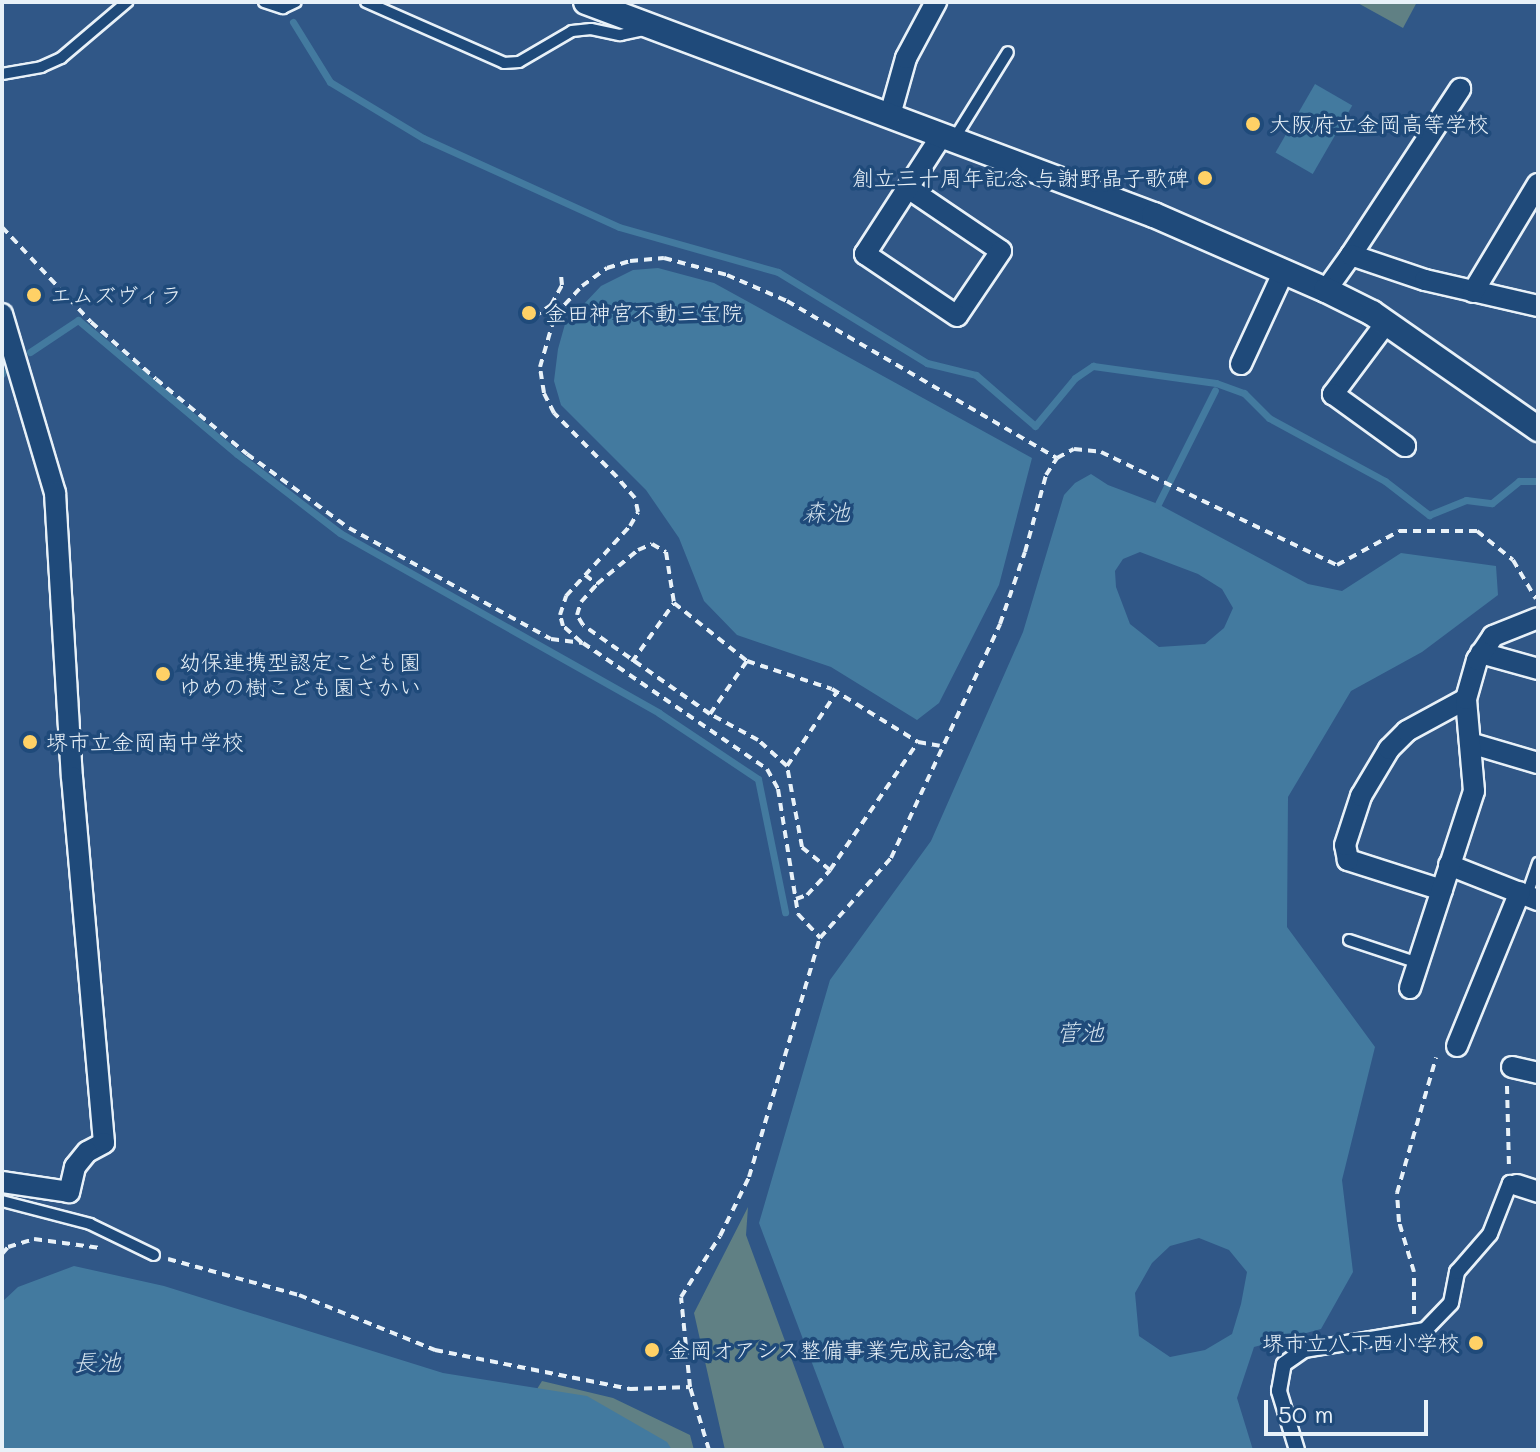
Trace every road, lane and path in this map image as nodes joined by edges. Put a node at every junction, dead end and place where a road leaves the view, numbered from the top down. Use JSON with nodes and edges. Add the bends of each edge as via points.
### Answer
{"nodes":[{"id":1,"x":127,"y":2,"type":"edge"},
{"id":2,"x":264,"y":2,"type":"edge"},
{"id":3,"x":296,"y":2,"type":"edge"},
{"id":4,"x":366,"y":2,"type":"edge"},
{"id":5,"x":586,"y":2,"type":"edge"},
{"id":6,"x":936,"y":2,"type":"edge"},
{"id":7,"x":653,"y":28,"type":"junction"},
{"id":8,"x":1008,"y":52,"type":"dead end"},
{"id":9,"x":2,"y":74,"type":"edge"},
{"id":10,"x":1460,"y":89,"type":"dead end"},
{"id":11,"x":890,"y":115,"type":"junction"},
{"id":12,"x":948,"y":137,"type":"junction"},
{"id":13,"x":1538,"y":184,"type":"edge"},
{"id":14,"x":908,"y":188,"type":"junction"},
{"id":15,"x":2,"y":227,"type":"edge"},
{"id":16,"x":1351,"y":255,"type":"junction"},
{"id":17,"x":1284,"y":271,"type":"junction"},
{"id":18,"x":561,"y":275,"type":"dead end"},
{"id":19,"x":1326,"y":290,"type":"junction"},
{"id":20,"x":1473,"y":292,"type":"junction"},
{"id":21,"x":551,"y":305,"type":"junction"},
{"id":22,"x":1538,"y":306,"type":"edge"},
{"id":23,"x":527,"y":312,"type":"dead end"},
{"id":24,"x":2,"y":314,"type":"edge"},
{"id":25,"x":555,"y":315,"type":"junction"},
{"id":26,"x":1386,"y":323,"type":"junction"},
{"id":27,"x":1241,"y":364,"type":"dead end"},
{"id":28,"x":1538,"y":429,"type":"edge"},
{"id":29,"x":1405,"y":446,"type":"dead end"},
{"id":30,"x":1057,"y":458,"type":"junction"},
{"id":31,"x":585,"y":575,"type":"junction"},
{"id":32,"x":597,"y":584,"type":"junction"},
{"id":33,"x":674,"y":603,"type":"junction"},
{"id":34,"x":1538,"y":603,"type":"edge"},
{"id":35,"x":1538,"y":618,"type":"edge"},
{"id":36,"x":583,"y":643,"type":"junction"},
{"id":37,"x":1481,"y":653,"type":"junction"},
{"id":38,"x":747,"y":661,"type":"junction"},
{"id":39,"x":632,"y":662,"type":"junction"},
{"id":40,"x":1538,"y":669,"type":"edge"},
{"id":41,"x":837,"y":691,"type":"junction"},
{"id":42,"x":1466,"y":699,"type":"junction"},
{"id":43,"x":710,"y":714,"type":"junction"},
{"id":44,"x":918,"y":742,"type":"junction"},
{"id":45,"x":1470,"y":743,"type":"junction"},
{"id":46,"x":940,"y":746,"type":"junction"},
{"id":47,"x":1538,"y":763,"type":"edge"},
{"id":48,"x":787,"y":766,"type":"junction"},
{"id":49,"x":1538,"y":863,"type":"edge"},
{"id":50,"x":1449,"y":865,"type":"junction"},
{"id":51,"x":830,"y":870,"type":"junction"},
{"id":52,"x":1442,"y":890,"type":"junction"},
{"id":53,"x":1528,"y":896,"type":"edge"},
{"id":54,"x":796,"y":899,"type":"junction"},
{"id":55,"x":820,"y":938,"type":"junction"},
{"id":56,"x":1349,"y":940,"type":"dead end"},
{"id":57,"x":1418,"y":963,"type":"junction"},
{"id":58,"x":1410,"y":988,"type":"dead end"},
{"id":59,"x":1457,"y":1046,"type":"dead end"},
{"id":60,"x":1436,"y":1058,"type":"dead end"},
{"id":61,"x":1512,"y":1067,"type":"joint"},
{"id":62,"x":1538,"y":1073,"type":"edge"},
{"id":63,"x":2,"y":1182,"type":"edge"},
{"id":64,"x":1514,"y":1184,"type":"junction"},
{"id":65,"x":1538,"y":1192,"type":"edge"},
{"id":66,"x":2,"y":1201,"type":"edge"},
{"id":67,"x":2,"y":1242,"type":"edge"},
{"id":68,"x":8,"y":1247,"type":"junction"},
{"id":69,"x":109,"y":1249,"type":"dead end"},
{"id":70,"x":2,"y":1254,"type":"edge"},
{"id":71,"x":154,"y":1255,"type":"joint"},
{"id":72,"x":1415,"y":1333,"type":"junction"},
{"id":73,"x":690,"y":1387,"type":"junction"},
{"id":74,"x":709,"y":1450,"type":"edge"},
{"id":75,"x":1297,"y":1450,"type":"edge"}],
"edges":[{"from":1,"to":9,"type":"lane","via":[[61,58]]},
{"from":2,"to":3,"type":"lane","via":[[283,8]]},
{"from":4,"to":7,"type":"lane","via":[[504,63],[519,62],[572,31],[620,35]]},
{"from":5,"to":7,"type":"street"},
{"from":6,"to":11,"type":"street","via":[[906,58]]},
{"from":7,"to":11,"type":"street"},
{"from":8,"to":12,"type":"lane"},
{"from":10,"to":16,"type":"street"},
{"from":11,"to":12,"type":"street"},
{"from":12,"to":14,"type":"street"},
{"from":12,"to":17,"type":"street"},
{"from":13,"to":20,"type":"street"},
{"from":14,"to":14,"type":"street","via":[[865,254],[957,316],[1001,251]]},
{"from":15,"to":36,"type":"path","via":[[91,322],[156,379],[349,528],[551,639]]},
{"from":16,"to":19,"type":"street"},
{"from":16,"to":20,"type":"street"},
{"from":17,"to":19,"type":"street"},
{"from":17,"to":27,"type":"street"},
{"from":18,"to":21,"type":"path","via":[[562,285]]},
{"from":19,"to":26,"type":"street"},
{"from":20,"to":22,"type":"street"},
{"from":21,"to":23,"type":"path","via":[[532,317]]},
{"from":21,"to":25,"type":"path"},
{"from":24,"to":63,"type":"street","via":[[55,493],[104,1143],[75,1167],[69,1192]]},
{"from":25,"to":30,"type":"path","via":[[607,268],[630,261],[664,258],[727,275],[787,301]]},
{"from":25,"to":31,"type":"path","via":[[540,367],[544,393],[568,430],[635,498],[638,512]]},
{"from":26,"to":28,"type":"street"},
{"from":26,"to":29,"type":"street","via":[[1333,394]]},
{"from":30,"to":34,"type":"path","via":[[1074,449],[1101,452],[1337,565],[1399,531],[1477,531],[1513,560]]},
{"from":30,"to":46,"type":"path","via":[[1046,475],[1000,624]]},
{"from":31,"to":32,"type":"path"},
{"from":31,"to":36,"type":"path","via":[[566,596],[560,615],[563,626]]},
{"from":32,"to":33,"type":"path","via":[[652,544],[666,552]]},
{"from":32,"to":39,"type":"path","via":[[577,615]]},
{"from":33,"to":38,"type":"path"},
{"from":33,"to":39,"type":"path"},
{"from":35,"to":37,"type":"street","via":[[1493,636]]},
{"from":36,"to":54,"type":"path","via":[[767,769],[778,789]]},
{"from":37,"to":40,"type":"street"},
{"from":37,"to":42,"type":"street"},
{"from":38,"to":41,"type":"path"},
{"from":38,"to":43,"type":"path"},
{"from":39,"to":43,"type":"path"},
{"from":41,"to":44,"type":"path"},
{"from":41,"to":48,"type":"path"},
{"from":42,"to":45,"type":"street"},
{"from":42,"to":52,"type":"street","via":[[1407,731],[1389,749],[1361,796],[1345,845],[1348,860]]},
{"from":43,"to":48,"type":"path","via":[[758,740]]},
{"from":44,"to":46,"type":"path"},
{"from":44,"to":51,"type":"path"},
{"from":45,"to":47,"type":"street"},
{"from":45,"to":50,"type":"street","via":[[1474,791]]},
{"from":46,"to":55,"type":"path","via":[[891,858]]},
{"from":48,"to":51,"type":"path","via":[[802,847]]},
{"from":49,"to":53,"type":"lane"},
{"from":50,"to":52,"type":"street"},
{"from":50,"to":53,"type":"street"},
{"from":51,"to":54,"type":"path","via":[[807,895]]},
{"from":52,"to":57,"type":"street"},
{"from":53,"to":59,"type":"street"},
{"from":54,"to":55,"type":"path","via":[[798,914]]},
{"from":55,"to":73,"type":"path","via":[[749,1177],[681,1297]]},
{"from":56,"to":57,"type":"lane"},
{"from":57,"to":58,"type":"street"},
{"from":60,"to":72,"type":"path","via":[[1397,1193],[1399,1222],[1414,1272]]},
{"from":61,"to":62,"type":"street"},
{"from":61,"to":64,"type":"path","via":[[1507,1070]]},
{"from":64,"to":65,"type":"street"},
{"from":64,"to":72,"type":"street","via":[[1490,1234],[1457,1272],[1451,1303],[1442,1316]]},
{"from":66,"to":71,"type":"lane","via":[[90,1224]]},
{"from":67,"to":68,"type":"path"},
{"from":68,"to":69,"type":"path","via":[[34,1239]]},
{"from":68,"to":70,"type":"path"},
{"from":71,"to":73,"type":"path","via":[[299,1295],[435,1350],[630,1389]]},
{"from":72,"to":75,"type":"street","via":[[1304,1350],[1284,1364],[1279,1391]]},
{"from":73,"to":74,"type":"path"}]}
